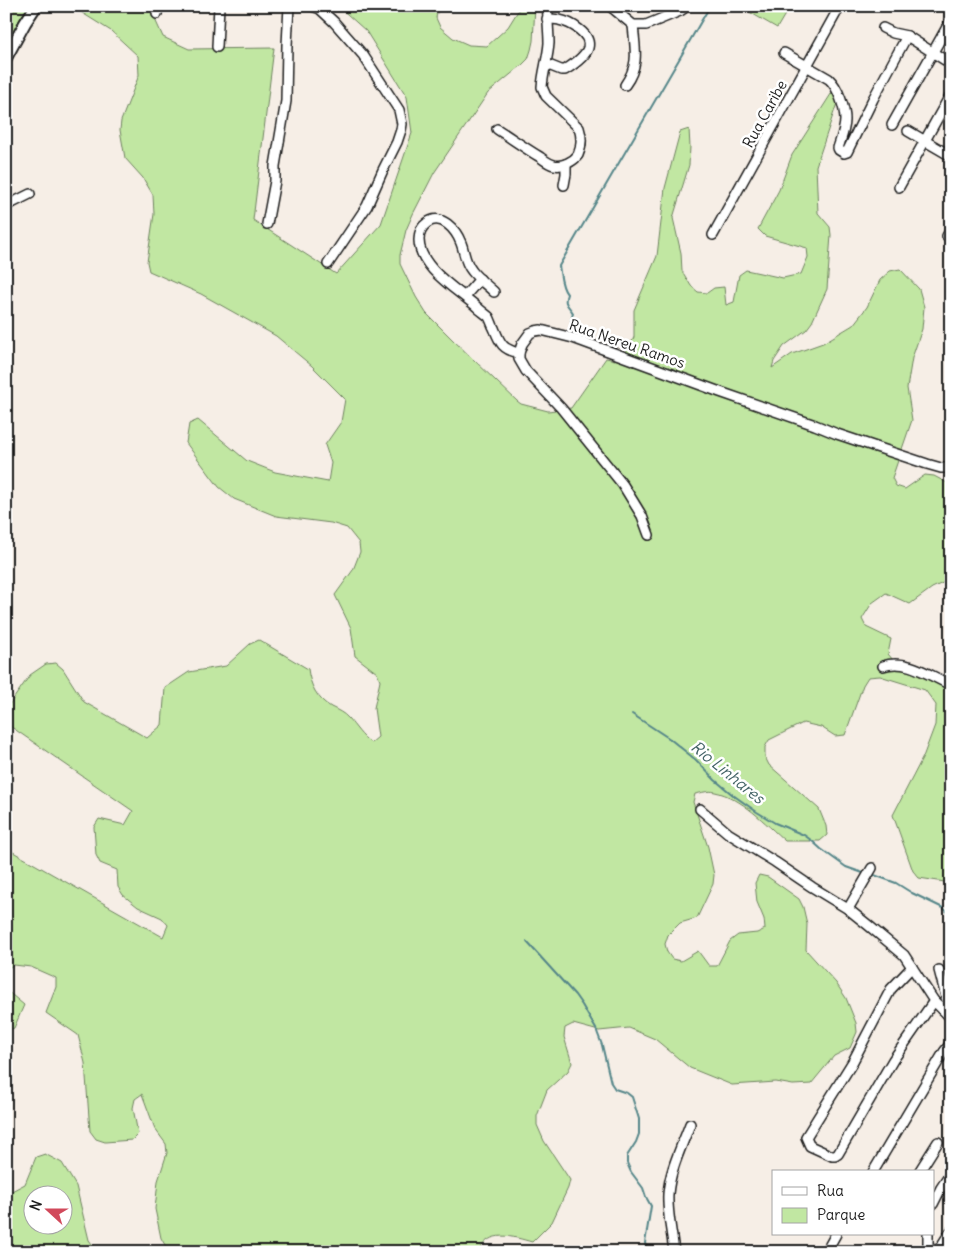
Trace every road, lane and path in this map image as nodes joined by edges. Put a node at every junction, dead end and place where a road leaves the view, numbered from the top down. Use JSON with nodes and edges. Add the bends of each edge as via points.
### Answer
{"nodes":[{"id":1,"x":36,"y":6,"type":"edge"},
{"id":2,"x":219,"y":6,"type":"edge"},
{"id":3,"x":289,"y":6,"type":"edge"},
{"id":4,"x":312,"y":6,"type":"edge"},
{"id":5,"x":548,"y":6,"type":"edge"},
{"id":6,"x":610,"y":6,"type":"edge"},
{"id":7,"x":687,"y":6,"type":"edge"},
{"id":8,"x":840,"y":6,"type":"edge"},
{"id":9,"x":547,"y":19,"type":"junction"},
{"id":10,"x":951,"y":20,"type":"edge"},
{"id":11,"x":633,"y":25,"type":"junction"},
{"id":12,"x":883,"y":28,"type":"dead end"},
{"id":13,"x":907,"y":36,"type":"junction"},
{"id":14,"x":217,"y":47,"type":"dead end"},
{"id":15,"x":934,"y":52,"type":"junction"},
{"id":16,"x":784,"y":53,"type":"dead end"},
{"id":17,"x":6,"y":58,"type":"edge"},
{"id":18,"x":546,"y":64,"type":"junction"},
{"id":19,"x":951,"y":64,"type":"edge"},
{"id":20,"x":807,"y":66,"type":"junction"},
{"id":21,"x":626,"y":85,"type":"dead end"},
{"id":22,"x":951,"y":94,"type":"edge"},
{"id":23,"x":892,"y":125,"type":"dead end"},
{"id":24,"x":497,"y":129,"type":"dead end"},
{"id":25,"x":908,"y":131,"type":"dead end"},
{"id":26,"x":925,"y":141,"type":"junction"},
{"id":27,"x":951,"y":156,"type":"edge"},
{"id":28,"x":566,"y":164,"type":"junction"},
{"id":29,"x":564,"y":185,"type":"dead end"},
{"id":30,"x":899,"y":187,"type":"dead end"},
{"id":31,"x":30,"y":194,"type":"dead end"},
{"id":32,"x":6,"y":206,"type":"edge"},
{"id":33,"x":267,"y":224,"type":"dead end"},
{"id":34,"x":713,"y":235,"type":"dead end"},
{"id":35,"x":328,"y":264,"type":"dead end"},
{"id":36,"x":480,"y":279,"type":"junction"},
{"id":37,"x":494,"y":292,"type":"dead end"},
{"id":38,"x":465,"y":296,"type":"junction"},
{"id":39,"x":519,"y":353,"type":"junction"},
{"id":40,"x":951,"y":468,"type":"edge"},
{"id":41,"x":650,"y":535,"type":"dead end"},
{"id":42,"x":883,"y":666,"type":"dead end"},
{"id":43,"x":951,"y":685,"type":"edge"},
{"id":44,"x":700,"y":809,"type":"dead end"},
{"id":45,"x":872,"y":868,"type":"dead end"},
{"id":46,"x":848,"y":909,"type":"junction"},
{"id":47,"x":912,"y":967,"type":"junction"},
{"id":48,"x":939,"y":970,"type":"dead end"},
{"id":49,"x":934,"y":1001,"type":"junction"},
{"id":50,"x":951,"y":1016,"type":"edge"},
{"id":51,"x":951,"y":1043,"type":"edge"},
{"id":52,"x":690,"y":1124,"type":"dead end"},
{"id":53,"x":938,"y":1142,"type":"dead end"},
{"id":54,"x":874,"y":1170,"type":"edge"},
{"id":55,"x":920,"y":1170,"type":"edge"},
{"id":56,"x":951,"y":1173,"type":"edge"},
{"id":57,"x":934,"y":1202,"type":"edge"},
{"id":58,"x":951,"y":1231,"type":"edge"},
{"id":59,"x":835,"y":1236,"type":"edge"},
{"id":60,"x":928,"y":1236,"type":"edge"},
{"id":61,"x":928,"y":1251,"type":"edge"},
{"id":62,"x":674,"y":1252,"type":"edge"},
{"id":63,"x":826,"y":1252,"type":"edge"}],
"edges":[{"from":1,"to":17,"type":"main road"},
{"from":2,"to":14,"type":"street"},
{"from":3,"to":33,"type":"street","via":[[286,101]]},
{"from":4,"to":35,"type":"street","via":[[334,22],[362,55],[399,110],[402,124],[367,206]]},
{"from":5,"to":9,"type":"street"},
{"from":6,"to":11,"type":"street"},
{"from":7,"to":11,"type":"street","via":[[646,25]]},
{"from":8,"to":20,"type":"street","name":"Rua Caribe"},
{"from":9,"to":18,"type":"street","via":[[549,43]]},
{"from":9,"to":18,"type":"street","via":[[574,26],[589,44],[585,55],[565,70]]},
{"from":10,"to":15,"type":"street"},
{"from":11,"to":21,"type":"street","via":[[636,61]]},
{"from":12,"to":13,"type":"street"},
{"from":13,"to":15,"type":"street"},
{"from":13,"to":20,"type":"street","via":[[844,153],[838,148],[845,119],[836,87]]},
{"from":15,"to":19,"type":"street"},
{"from":15,"to":23,"type":"street"},
{"from":16,"to":20,"type":"street"},
{"from":18,"to":28,"type":"street","via":[[543,92],[579,128],[581,134],[579,153]]},
{"from":20,"to":34,"type":"street","name":"Rua Caribe"},
{"from":22,"to":26,"type":"street"},
{"from":24,"to":28,"type":"street","via":[[553,165]]},
{"from":25,"to":26,"type":"street"},
{"from":26,"to":27,"type":"street"},
{"from":26,"to":30,"type":"street"},
{"from":28,"to":29,"type":"street"},
{"from":31,"to":32,"type":"street"},
{"from":36,"to":37,"type":"street"},
{"from":36,"to":38,"type":"street"},
{"from":36,"to":38,"type":"street","via":[[467,263],[460,240],[447,223],[437,219],[425,224],[419,234],[420,250],[435,272]]},
{"from":38,"to":39,"type":"street","via":[[489,318],[506,349]]},
{"from":39,"to":40,"type":"street","name":"Rua Nereu Ramos","via":[[526,337],[535,331],[573,338],[837,434],[927,464]]},
{"from":39,"to":41,"type":"street","via":[[526,371],[561,408],[629,493]]},
{"from":42,"to":43,"type":"street","via":[[905,664]]},
{"from":44,"to":46,"type":"street","via":[[728,833]]},
{"from":45,"to":46,"type":"street"},
{"from":46,"to":47,"type":"street","via":[[900,951]]},
{"from":47,"to":49,"type":"street"},
{"from":47,"to":49,"type":"street","via":[[892,989],[852,1063],[806,1137],[810,1146],[832,1156],[838,1154],[893,1060]]},
{"from":48,"to":50,"type":"street"},
{"from":49,"to":50,"type":"street"},
{"from":51,"to":54,"type":"street"},
{"from":52,"to":62,"type":"street","via":[[668,1193]]},
{"from":53,"to":55,"type":"street"},
{"from":56,"to":57,"type":"street"},
{"from":58,"to":61,"type":"street","via":[[940,1248]]},
{"from":59,"to":63,"type":"street"},
{"from":60,"to":61,"type":"street"}]}
